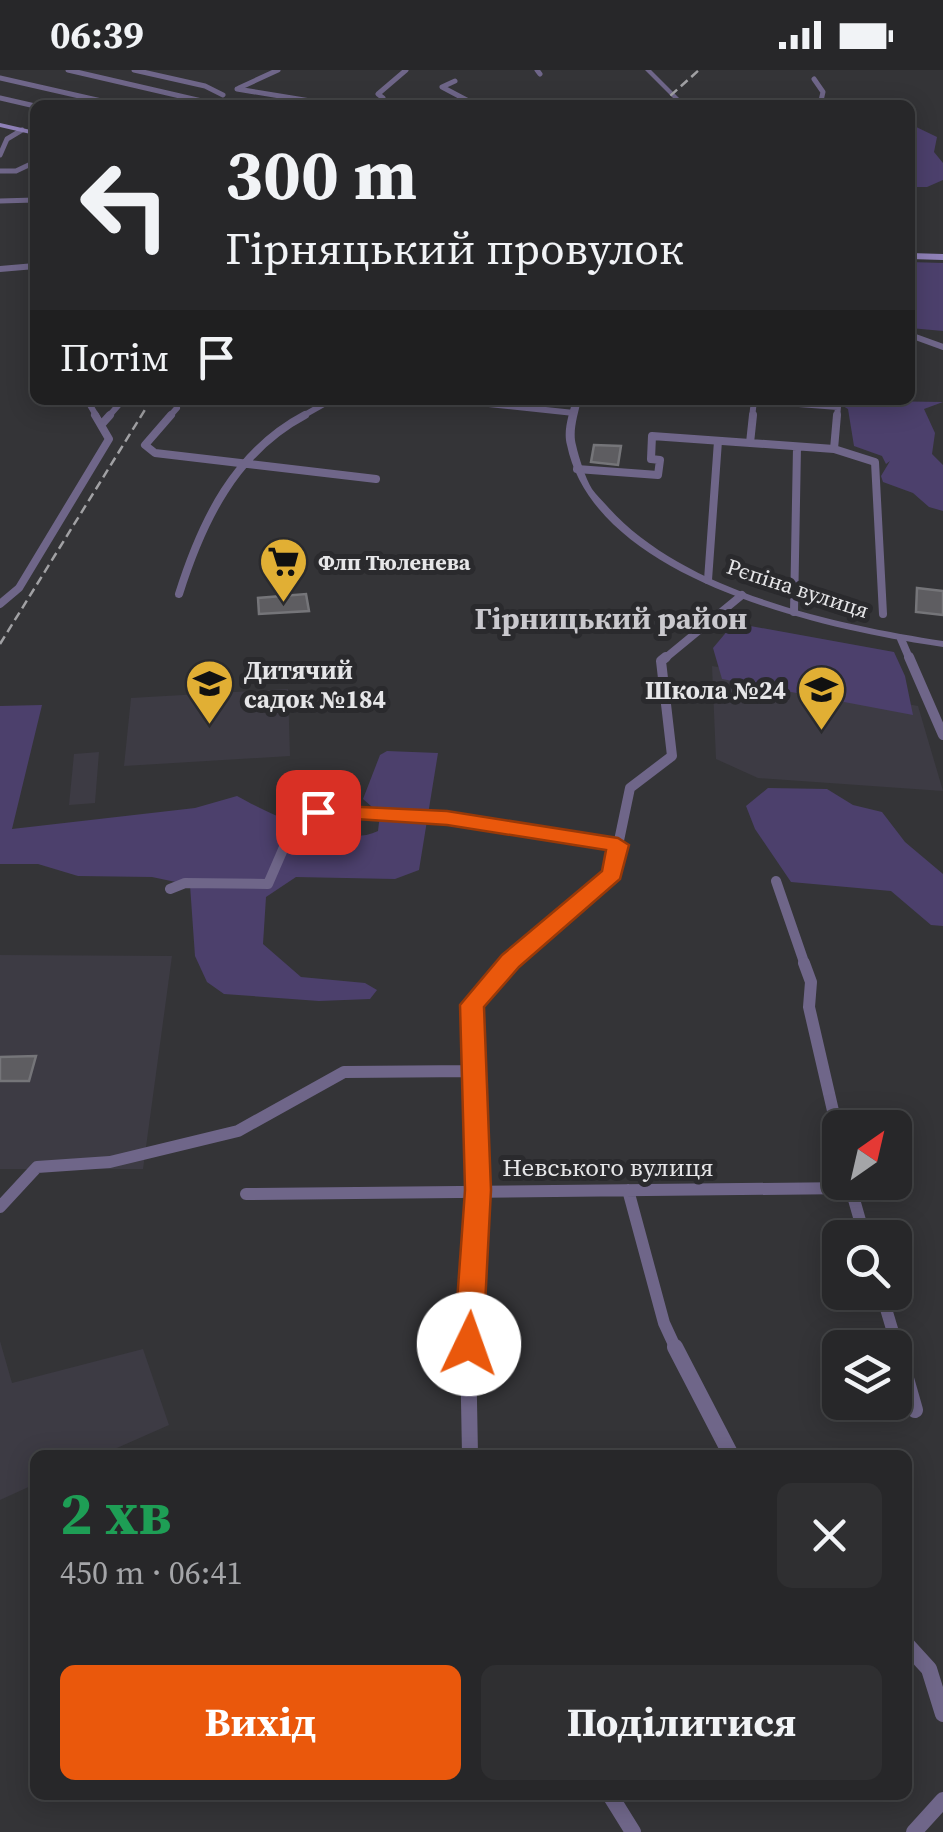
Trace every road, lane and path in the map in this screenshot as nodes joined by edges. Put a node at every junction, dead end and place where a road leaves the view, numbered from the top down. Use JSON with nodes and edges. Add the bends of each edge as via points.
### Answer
{"nodes":[{"id":1,"x":68,"y":70,"type":"edge"},
{"id":2,"x":134,"y":70,"type":"edge"},
{"id":3,"x":259,"y":70,"type":"edge"},
{"id":4,"x":406,"y":70,"type":"edge"},
{"id":5,"x":648,"y":70,"type":"edge"},
{"id":6,"x":274,"y":71,"type":"edge"},
{"id":7,"x":0,"y":78,"type":"edge"},
{"id":8,"x":814,"y":79,"type":"dead end"},
{"id":9,"x":454,"y":82,"type":"dead end"},
{"id":10,"x":237,"y":89,"type":"junction"},
{"id":11,"x":222,"y":95,"type":"junction"},
{"id":12,"x":0,"y":98,"type":"edge"},
{"id":13,"x":98,"y":100,"type":"edge"},
{"id":14,"x":197,"y":100,"type":"edge"},
{"id":15,"x":211,"y":100,"type":"edge"},
{"id":16,"x":304,"y":100,"type":"edge"},
{"id":17,"x":380,"y":100,"type":"edge"},
{"id":18,"x":467,"y":100,"type":"edge"},
{"id":19,"x":674,"y":100,"type":"edge"},
{"id":20,"x":821,"y":100,"type":"edge"},
{"id":21,"x":30,"y":105,"type":"edge"},
{"id":22,"x":0,"y":125,"type":"edge"},
{"id":23,"x":22,"y":130,"type":"junction"},
{"id":24,"x":30,"y":132,"type":"edge"},
{"id":25,"x":0,"y":155,"type":"edge"},
{"id":26,"x":30,"y":164,"type":"edge"},
{"id":27,"x":24,"y":167,"type":"junction"},
{"id":28,"x":30,"y":169,"type":"edge"},
{"id":29,"x":0,"y":171,"type":"edge"},
{"id":30,"x":30,"y":200,"type":"edge"},
{"id":31,"x":0,"y":202,"type":"edge"},
{"id":32,"x":915,"y":256,"type":"edge"},
{"id":33,"x":943,"y":257,"type":"edge"},
{"id":34,"x":30,"y":266,"type":"edge"},
{"id":35,"x":0,"y":269,"type":"edge"},
{"id":36,"x":915,"y":337,"type":"edge"},
{"id":37,"x":943,"y":347,"type":"edge"},
{"id":38,"x":90,"y":405,"type":"edge"},
{"id":39,"x":118,"y":405,"type":"edge"},
{"id":40,"x":322,"y":405,"type":"edge"},
{"id":41,"x":498,"y":405,"type":"edge"},
{"id":42,"x":575,"y":405,"type":"edge"},
{"id":43,"x":754,"y":405,"type":"edge"},
{"id":44,"x":810,"y":405,"type":"edge"},
{"id":45,"x":177,"y":408,"type":"dead end"},
{"id":46,"x":574,"y":413,"type":"junction"},
{"id":47,"x":101,"y":425,"type":"junction"},
{"id":48,"x":718,"y":441,"type":"junction"},
{"id":49,"x":750,"y":443,"type":"junction"},
{"id":50,"x":797,"y":447,"type":"junction"},
{"id":51,"x":834,"y":450,"type":"junction"},
{"id":52,"x":244,"y":463,"type":"junction"},
{"id":53,"x":577,"y":468,"type":"junction"},
{"id":54,"x":376,"y":479,"type":"dead end"},
{"id":55,"x":708,"y":580,"type":"junction"},
{"id":56,"x":179,"y":594,"type":"dead end"},
{"id":57,"x":742,"y":595,"type":"junction"},
{"id":58,"x":0,"y":604,"type":"edge"},
{"id":59,"x":794,"y":612,"type":"junction"},
{"id":60,"x":884,"y":614,"type":"dead end"},
{"id":61,"x":902,"y":639,"type":"junction"},
{"id":62,"x":943,"y":644,"type":"edge"},
{"id":63,"x":943,"y":735,"type":"edge"},
{"id":64,"x":618,"y":845,"type":"junction"},
{"id":65,"x":776,"y":881,"type":"dead end"},
{"id":66,"x":170,"y":889,"type":"dead end"},
{"id":67,"x":474,"y":1071,"type":"junction"},
{"id":68,"x":833,"y":1110,"type":"edge"},
{"id":69,"x":822,"y":1186,"type":"edge"},
{"id":70,"x":478,"y":1190,"type":"junction"},
{"id":71,"x":628,"y":1190,"type":"junction"},
{"id":72,"x":246,"y":1194,"type":"dead end"},
{"id":73,"x":0,"y":1207,"type":"edge"},
{"id":74,"x":886,"y":1310,"type":"edge"},
{"id":75,"x":914,"y":1410,"type":"dead end"},
{"id":76,"x":470,"y":1450,"type":"edge"},
{"id":77,"x":727,"y":1450,"type":"edge"},
{"id":78,"x":912,"y":1650,"type":"edge"},
{"id":79,"x":943,"y":1714,"type":"edge"},
{"id":80,"x":613,"y":1800,"type":"edge"},
{"id":81,"x":943,"y":1800,"type":"edge"},
{"id":82,"x":633,"y":1832,"type":"edge"},
{"id":83,"x":914,"y":1832,"type":"edge"}],
"edges":[{"from":1,"to":14,"type":"street"},
{"from":2,"to":11,"type":"street"},
{"from":3,"to":6,"type":"street"},
{"from":4,"to":17,"type":"street","via":[[378,94]]},
{"from":5,"to":19,"type":"street"},
{"from":6,"to":10,"type":"street"},
{"from":7,"to":13,"type":"street"},
{"from":8,"to":20,"type":"street"},
{"from":9,"to":18,"type":"street","via":[[442,87]]},
{"from":10,"to":11,"type":"street"},
{"from":10,"to":16,"type":"street"},
{"from":11,"to":15,"type":"street"},
{"from":12,"to":21,"type":"street"},
{"from":22,"to":23,"type":"main road"},
{"from":23,"to":24,"type":"main road"},
{"from":23,"to":25,"type":"street","via":[[7,139]]},
{"from":26,"to":27,"type":"street"},
{"from":27,"to":28,"type":"street"},
{"from":27,"to":29,"type":"street"},
{"from":30,"to":31,"type":"street"},
{"from":32,"to":33,"type":"main road"},
{"from":34,"to":35,"type":"street"},
{"from":36,"to":37,"type":"street"},
{"from":38,"to":47,"type":"street"},
{"from":39,"to":47,"type":"street"},
{"from":40,"to":52,"type":"street","via":[[282,428]]},
{"from":41,"to":46,"type":"street"},
{"from":42,"to":46,"type":"street","name":"Рєпіна вулиця"},
{"from":43,"to":49,"type":"street"},
{"from":44,"to":51,"type":"street","via":[[838,407]]},
{"from":45,"to":52,"type":"street","via":[[145,445],[155,453]]},
{"from":46,"to":53,"type":"street","name":"Рєпіна вулиця","via":[[570,441]]},
{"from":47,"to":58,"type":"street","via":[[108,438],[18,588]]},
{"from":48,"to":49,"type":"street"},
{"from":48,"to":53,"type":"street","via":[[652,436],[658,475]]},
{"from":48,"to":55,"type":"street"},
{"from":49,"to":50,"type":"street"},
{"from":50,"to":51,"type":"street"},
{"from":50,"to":59,"type":"street"},
{"from":51,"to":60,"type":"street","via":[[876,462]]},
{"from":52,"to":54,"type":"street"},
{"from":52,"to":56,"type":"street","via":[[193,546]]},
{"from":53,"to":55,"type":"street","name":"Рєпіна вулиця","via":[[599,507],[634,539]]},
{"from":55,"to":57,"type":"street","name":"Рєпіна вулиця"},
{"from":57,"to":59,"type":"street","name":"Рєпіна вулиця"},
{"from":57,"to":64,"type":"street","via":[[661,661],[672,756],[630,788]]},
{"from":59,"to":61,"type":"street","name":"Рєпіна вулиця"},
{"from":61,"to":62,"type":"street","name":"Рєпіна вулиця"},
{"from":61,"to":63,"type":"street"},
{"from":64,"to":66,"type":"street","via":[[447,818],[318,812],[291,831],[268,884],[186,883]]},
{"from":64,"to":67,"type":"street","via":[[612,874],[510,961],[472,1005]]},
{"from":65,"to":68,"type":"street","via":[[812,982],[809,1008]]},
{"from":67,"to":70,"type":"street"},
{"from":67,"to":73,"type":"street","via":[[344,1072],[238,1131],[110,1162],[37,1167]]},
{"from":69,"to":71,"type":"street","name":"Невського вулиця"},
{"from":70,"to":71,"type":"street","name":"Невського вулиця"},
{"from":70,"to":72,"type":"street","name":"Невського вулиця"},
{"from":70,"to":76,"type":"street","via":[[466,1382]]},
{"from":71,"to":77,"type":"street","via":[[664,1323]]},
{"from":74,"to":75,"type":"street"},
{"from":78,"to":79,"type":"street","via":[[929,1669]]},
{"from":80,"to":82,"type":"street"},
{"from":81,"to":83,"type":"street"}]}
